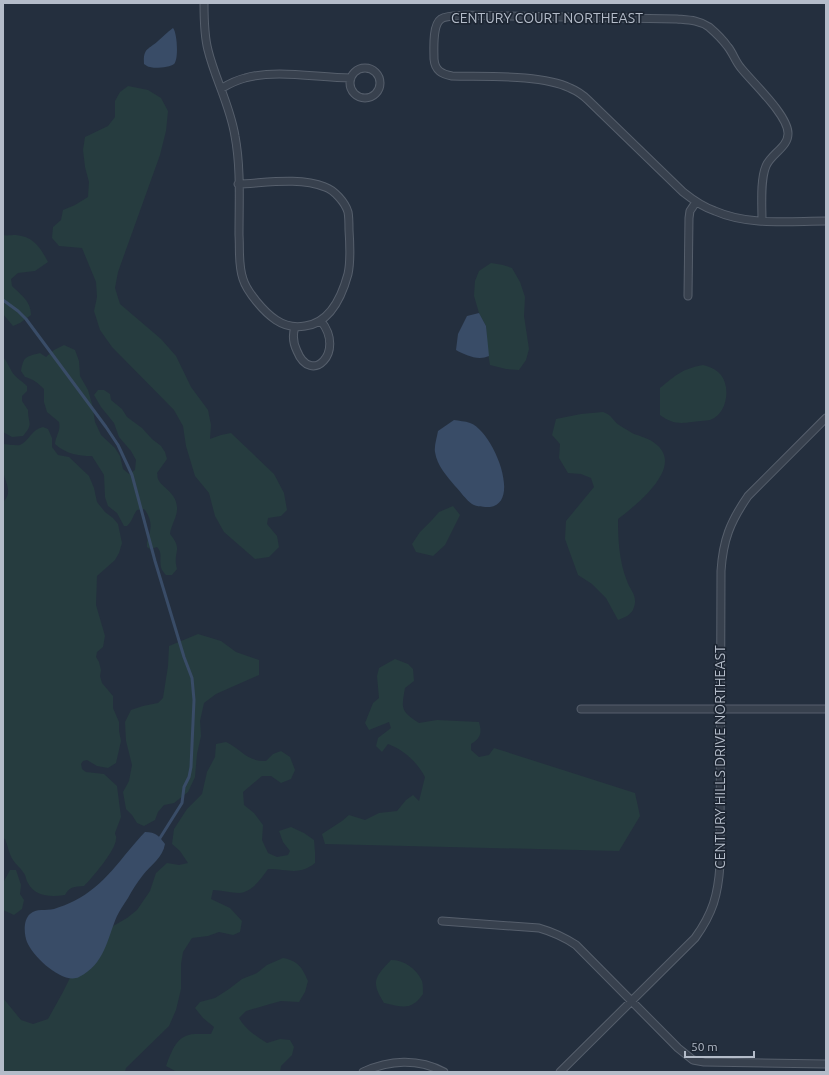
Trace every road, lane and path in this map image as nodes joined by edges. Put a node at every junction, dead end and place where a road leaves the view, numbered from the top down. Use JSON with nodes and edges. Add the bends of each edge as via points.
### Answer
{"nodes":[{"id":1,"x":204,"y":3,"type":"edge"},
{"id":2,"x":351,"y":78,"type":"junction"},
{"id":3,"x":222,"y":88,"type":"junction"},
{"id":4,"x":238,"y":184,"type":"junction"},
{"id":5,"x":696,"y":202,"type":"junction"},
{"id":6,"x":762,"y":221,"type":"junction"},
{"id":7,"x":826,"y":221,"type":"edge"},
{"id":8,"x":688,"y":296,"type":"dead end"},
{"id":9,"x":321,"y":321,"type":"junction"},
{"id":10,"x":295,"y":327,"type":"junction"},
{"id":11,"x":826,"y":418,"type":"edge"},
{"id":12,"x":581,"y":709,"type":"dead end"},
{"id":13,"x":720,"y":709,"type":"junction"},
{"id":14,"x":826,"y":709,"type":"edge"},
{"id":15,"x":442,"y":921,"type":"dead end"},
{"id":16,"x":631,"y":1001,"type":"junction"},
{"id":17,"x":826,"y":1064,"type":"edge"},
{"id":18,"x":363,"y":1072,"type":"edge"},
{"id":19,"x":444,"y":1072,"type":"edge"},
{"id":20,"x":560,"y":1072,"type":"edge"}],
"edges":[{"from":1,"to":3,"type":"street","via":[[208,49]]},
{"from":2,"to":2,"type":"street","via":[[353,91],[361,97],[373,96],[380,86],[378,74],[369,68],[356,71]]},
{"from":2,"to":3,"type":"street","via":[[253,76]]},
{"from":3,"to":4,"type":"street","via":[[236,136]]},
{"from":4,"to":9,"type":"street","via":[[294,182],[327,187],[340,198],[348,211],[348,273],[331,311]]},
{"from":4,"to":10,"type":"street","via":[[240,261],[243,279],[250,294],[272,317],[283,324]]},
{"from":5,"to":6,"type":"street","via":[[715,212]]},
{"from":5,"to":6,"type":"street","name":"CENTURY COURT NORTHEAST","via":[[605,115],[570,88],[543,80],[452,76],[438,71],[434,59],[435,32],[439,20],[445,17],[474,16],[676,19],[696,21],[707,26],[728,47],[740,67],[778,111],[788,128],[786,143],[772,156],[765,169]]},
{"from":5,"to":8,"type":"street","via":[[689,218]]},
{"from":6,"to":7,"type":"street"},
{"from":9,"to":10,"type":"street"},
{"from":9,"to":10,"type":"street","via":[[330,339],[330,351],[326,360],[315,366],[300,359],[294,345]]},
{"from":11,"to":13,"type":"street","name":"CENTURY HILLS DRIVE NORTHEAST","via":[[748,496],[726,537],[721,571]]},
{"from":12,"to":13,"type":"street"},
{"from":13,"to":14,"type":"street"},
{"from":13,"to":16,"type":"street","name":"CENTURY HILLS DRIVE NORTHEAST","via":[[720,865],[715,901],[705,924],[695,938]]},
{"from":15,"to":16,"type":"street","via":[[551,931],[576,945]]},
{"from":16,"to":17,"type":"street","via":[[693,1060]]},
{"from":16,"to":20,"type":"street","name":"CENTURY HILLS DRIVE NORTHEAST"},
{"from":18,"to":19,"type":"street","via":[[388,1063],[404,1062],[435,1067]]}]}
